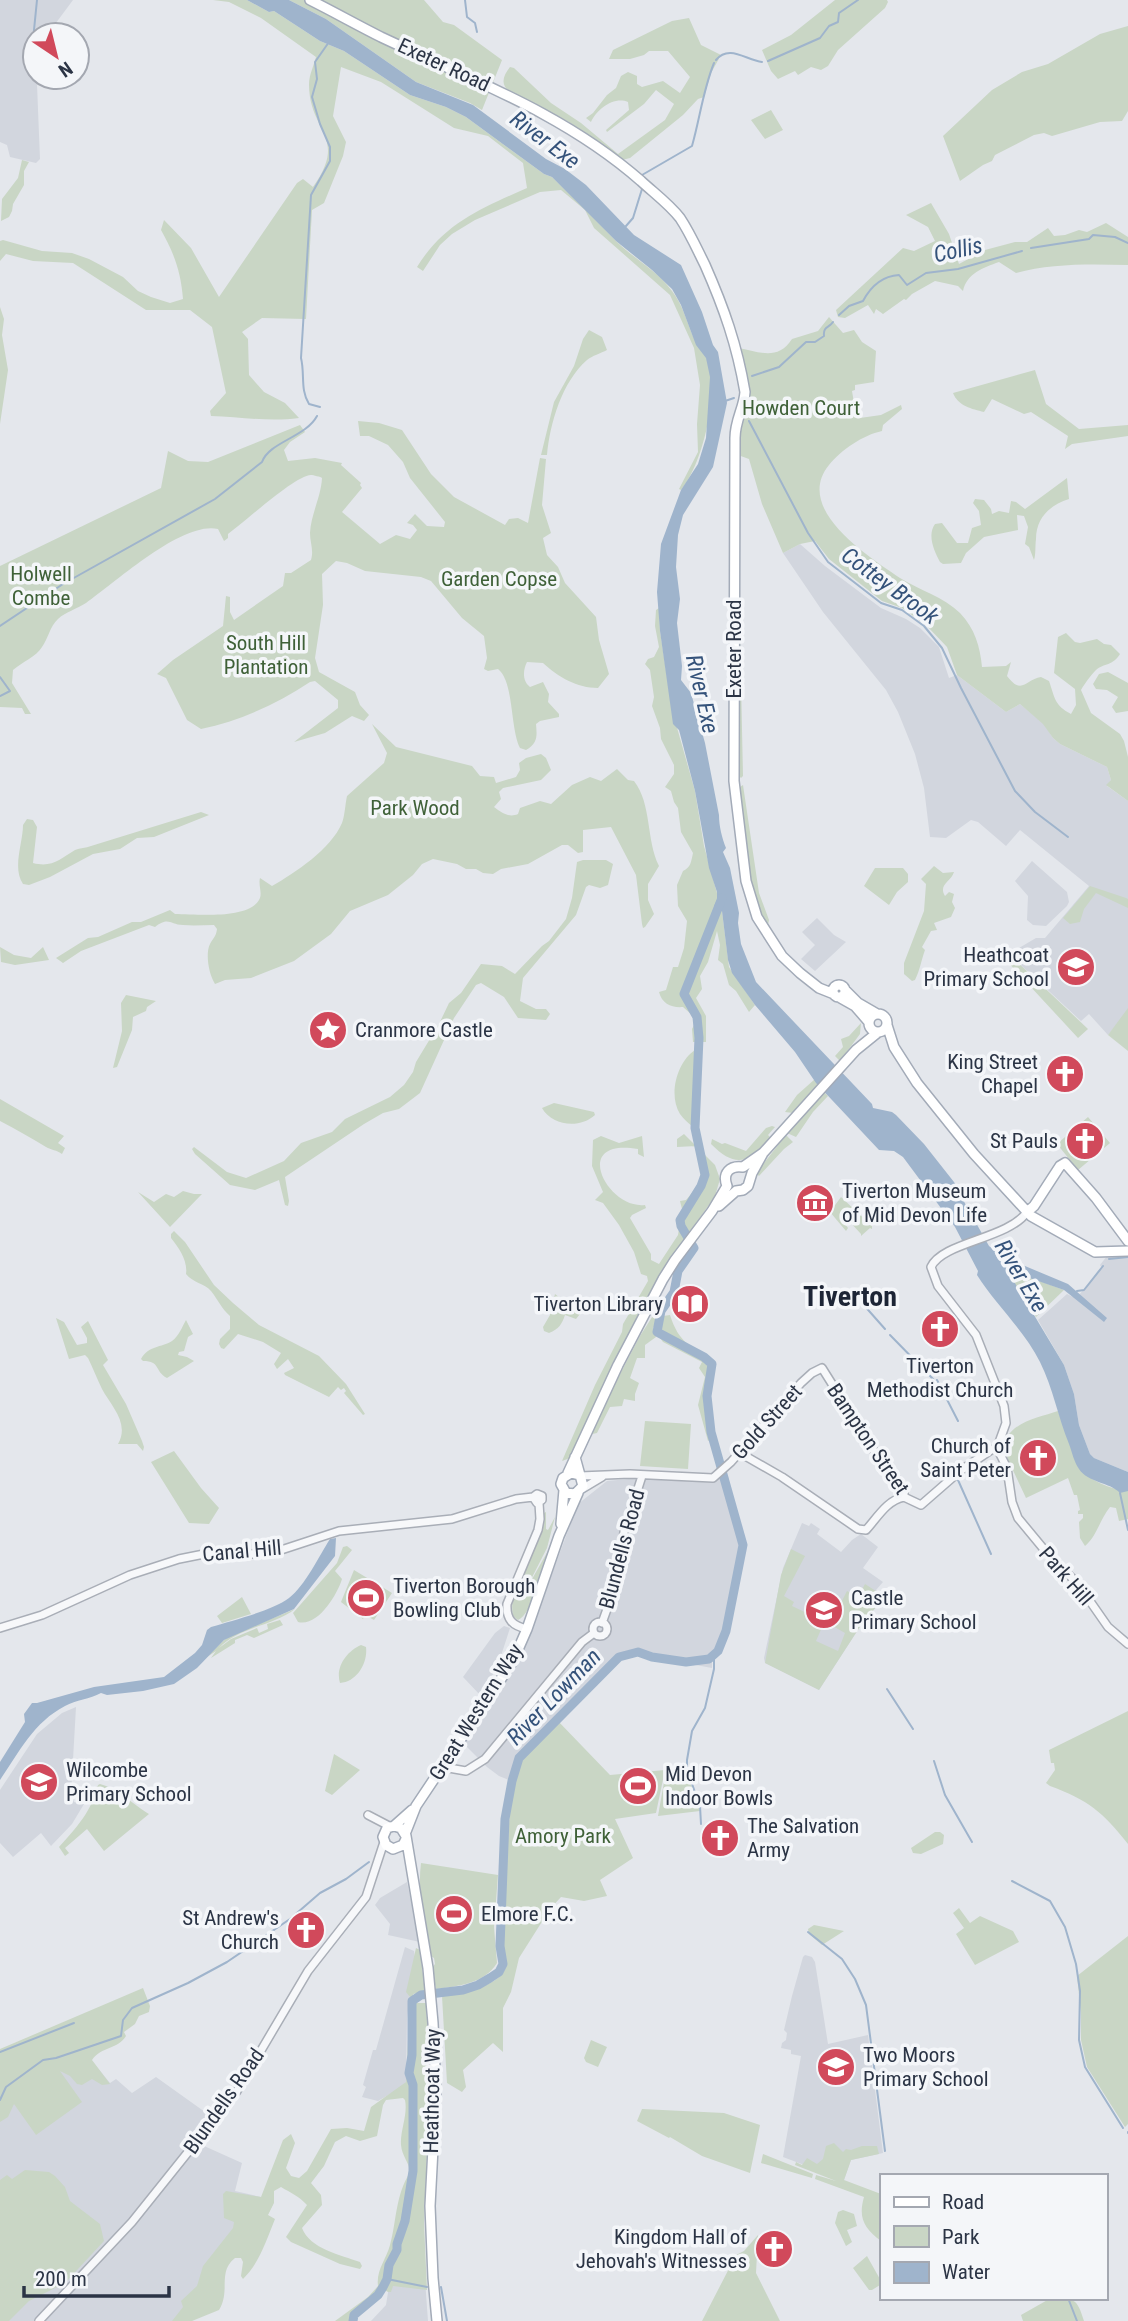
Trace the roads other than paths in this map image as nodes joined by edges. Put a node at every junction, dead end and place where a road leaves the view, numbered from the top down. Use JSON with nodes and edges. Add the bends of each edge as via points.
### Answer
{"nodes":[{"id":1,"x":310,"y":0,"type":"edge"},
{"id":2,"x":838,"y":992,"type":"junction"},
{"id":3,"x":877,"y":1014,"type":"junction"},
{"id":4,"x":868,"y":1023,"type":"junction"},
{"id":5,"x":887,"y":1025,"type":"junction"},
{"id":6,"x":878,"y":1033,"type":"junction"},
{"id":7,"x":894,"y":1047,"type":"junction"},
{"id":8,"x":854,"y":1052,"type":"junction"},
{"id":9,"x":764,"y":1153,"type":"junction"},
{"id":10,"x":743,"y":1167,"type":"junction"},
{"id":11,"x":751,"y":1176,"type":"junction"},
{"id":12,"x":727,"y":1186,"type":"junction"},
{"id":13,"x":736,"y":1191,"type":"junction"},
{"id":14,"x":712,"y":1211,"type":"junction"},
{"id":15,"x":1027,"y":1212,"type":"junction"},
{"id":16,"x":1127,"y":1245,"type":"edge"},
{"id":17,"x":822,"y":1368,"type":"joint"},
{"id":18,"x":997,"y":1448,"type":"junction"},
{"id":19,"x":740,"y":1453,"type":"junction"},
{"id":20,"x":575,"y":1455,"type":"junction"},
{"id":21,"x":568,"y":1474,"type":"junction"},
{"id":22,"x":580,"y":1475,"type":"junction"},
{"id":23,"x":602,"y":1476,"type":"junction"},
{"id":24,"x":642,"y":1476,"type":"junction"},
{"id":25,"x":564,"y":1490,"type":"junction"},
{"id":26,"x":580,"y":1491,"type":"junction"},
{"id":27,"x":904,"y":1497,"type":"junction"},
{"id":28,"x":559,"y":1536,"type":"junction"},
{"id":29,"x":0,"y":1628,"type":"edge"},
{"id":30,"x":527,"y":1629,"type":"junction"},
{"id":31,"x":1128,"y":1644,"type":"edge"},
{"id":32,"x":443,"y":1767,"type":"junction"},
{"id":33,"x":416,"y":1806,"type":"junction"},
{"id":34,"x":368,"y":1815,"type":"dead end"},
{"id":35,"x":376,"y":1820,"type":"junction"},
{"id":36,"x":392,"y":1826,"type":"junction"},
{"id":37,"x":405,"y":1836,"type":"junction"},
{"id":38,"x":383,"y":1838,"type":"junction"},
{"id":39,"x":394,"y":1849,"type":"junction"},
{"id":40,"x":379,"y":1861,"type":"junction"},
{"id":41,"x":409,"y":1862,"type":"junction"},
{"id":42,"x":39,"y":2321,"type":"edge"},
{"id":43,"x":437,"y":2321,"type":"edge"}],
"edges":[{"from":1,"to":2,"type":"main road","name":"Exeter Road","via":[[543,112],[611,156],[657,195],[685,227],[723,306],[745,397],[735,438],[734,781],[747,889],[757,917],[782,957],[814,983]]},
{"from":2,"to":3,"type":"main road"},
{"from":2,"to":4,"type":"main road"},
{"from":3,"to":4,"type":"main road"},
{"from":3,"to":5,"type":"main road","via":[[884,1016]]},
{"from":4,"to":6,"type":"main road"},
{"from":4,"to":8,"type":"main road"},
{"from":5,"to":6,"type":"main road"},
{"from":5,"to":7,"type":"main road"},
{"from":6,"to":7,"type":"main road"},
{"from":6,"to":8,"type":"main road"},
{"from":7,"to":15,"type":"main road","via":[[930,1100]]},
{"from":8,"to":9,"type":"main road"},
{"from":9,"to":10,"type":"main road"},
{"from":9,"to":11,"type":"main road"},
{"from":10,"to":11,"type":"main road"},
{"from":10,"to":12,"type":"main road","via":[[728,1170]]},
{"from":11,"to":13,"type":"main road","via":[[748,1186]]},
{"from":12,"to":13,"type":"main road"},
{"from":12,"to":14,"type":"main road"},
{"from":13,"to":14,"type":"main road"},
{"from":14,"to":20,"type":"main road","via":[[675,1259]]},
{"from":15,"to":16,"type":"main road","via":[[1095,1252]]},
{"from":15,"to":16,"type":"main road","via":[[1065,1163],[1096,1198]]},
{"from":15,"to":18,"type":"street","via":[[932,1264],[938,1286],[976,1335],[1004,1406],[1006,1423]]},
{"from":17,"to":19,"type":"street","name":"Gold Street","via":[[801,1382]]},
{"from":17,"to":27,"type":"street","name":"Bampton Street","via":[[876,1454],[904,1488]]},
{"from":18,"to":27,"type":"street","name":"Bampton Street","via":[[960,1471],[923,1504]]},
{"from":18,"to":31,"type":"street","name":"Park Hill","via":[[1007,1468],[1016,1514],[1024,1526],[1078,1584],[1108,1627]]},
{"from":19,"to":24,"type":"street","name":"Gold Street","via":[[715,1476]]},
{"from":19,"to":27,"type":"street","via":[[858,1530],[864,1531],[889,1504]]},
{"from":20,"to":21,"type":"main road"},
{"from":20,"to":22,"type":"main road"},
{"from":21,"to":22,"type":"main road"},
{"from":21,"to":25,"type":"main road","via":[[562,1481]]},
{"from":22,"to":23,"type":"street"},
{"from":22,"to":26,"type":"main road"},
{"from":23,"to":24,"type":"street"},
{"from":23,"to":26,"type":"street"},
{"from":24,"to":32,"type":"street","name":"Blundells Road","via":[[624,1532],[619,1576],[602,1623],[594,1625],[594,1633],[480,1763],[462,1772]]},
{"from":25,"to":26,"type":"main road","via":[[572,1495]]},
{"from":25,"to":28,"type":"main road"},
{"from":26,"to":28,"type":"main road"},
{"from":28,"to":30,"type":"main road","name":"Great Western Way"},
{"from":29,"to":30,"type":"street","name":"Canal Hill","via":[[179,1559],[219,1551],[275,1552],[339,1531],[452,1519],[516,1499],[536,1500],[539,1525],[507,1604],[512,1623]]},
{"from":30,"to":32,"type":"main road","name":"Great Western Way","via":[[506,1672]]},
{"from":32,"to":33,"type":"main road","name":"Great Western Way"},
{"from":33,"to":36,"type":"main road","name":"Great Western Way"},
{"from":33,"to":37,"type":"main road","name":"Great Western Way"},
{"from":34,"to":35,"type":"street"},
{"from":35,"to":36,"type":"street"},
{"from":35,"to":38,"type":"street"},
{"from":36,"to":37,"type":"main road","via":[[401,1828]]},
{"from":36,"to":38,"type":"main road"},
{"from":37,"to":39,"type":"main road","via":[[403,1845]]},
{"from":37,"to":41,"type":"main road","name":"Heathcoat Way"},
{"from":38,"to":39,"type":"main road"},
{"from":38,"to":40,"type":"street","name":"Blundells Road"},
{"from":39,"to":40,"type":"street","name":"Blundells Road"},
{"from":39,"to":41,"type":"main road"},
{"from":40,"to":42,"type":"street","name":"Blundells Road","via":[[366,1897],[308,1971],[224,2108],[111,2246]]},
{"from":41,"to":43,"type":"main road","name":"Heathcoat Way","via":[[432,2003],[436,2090],[430,2217]]}]}
